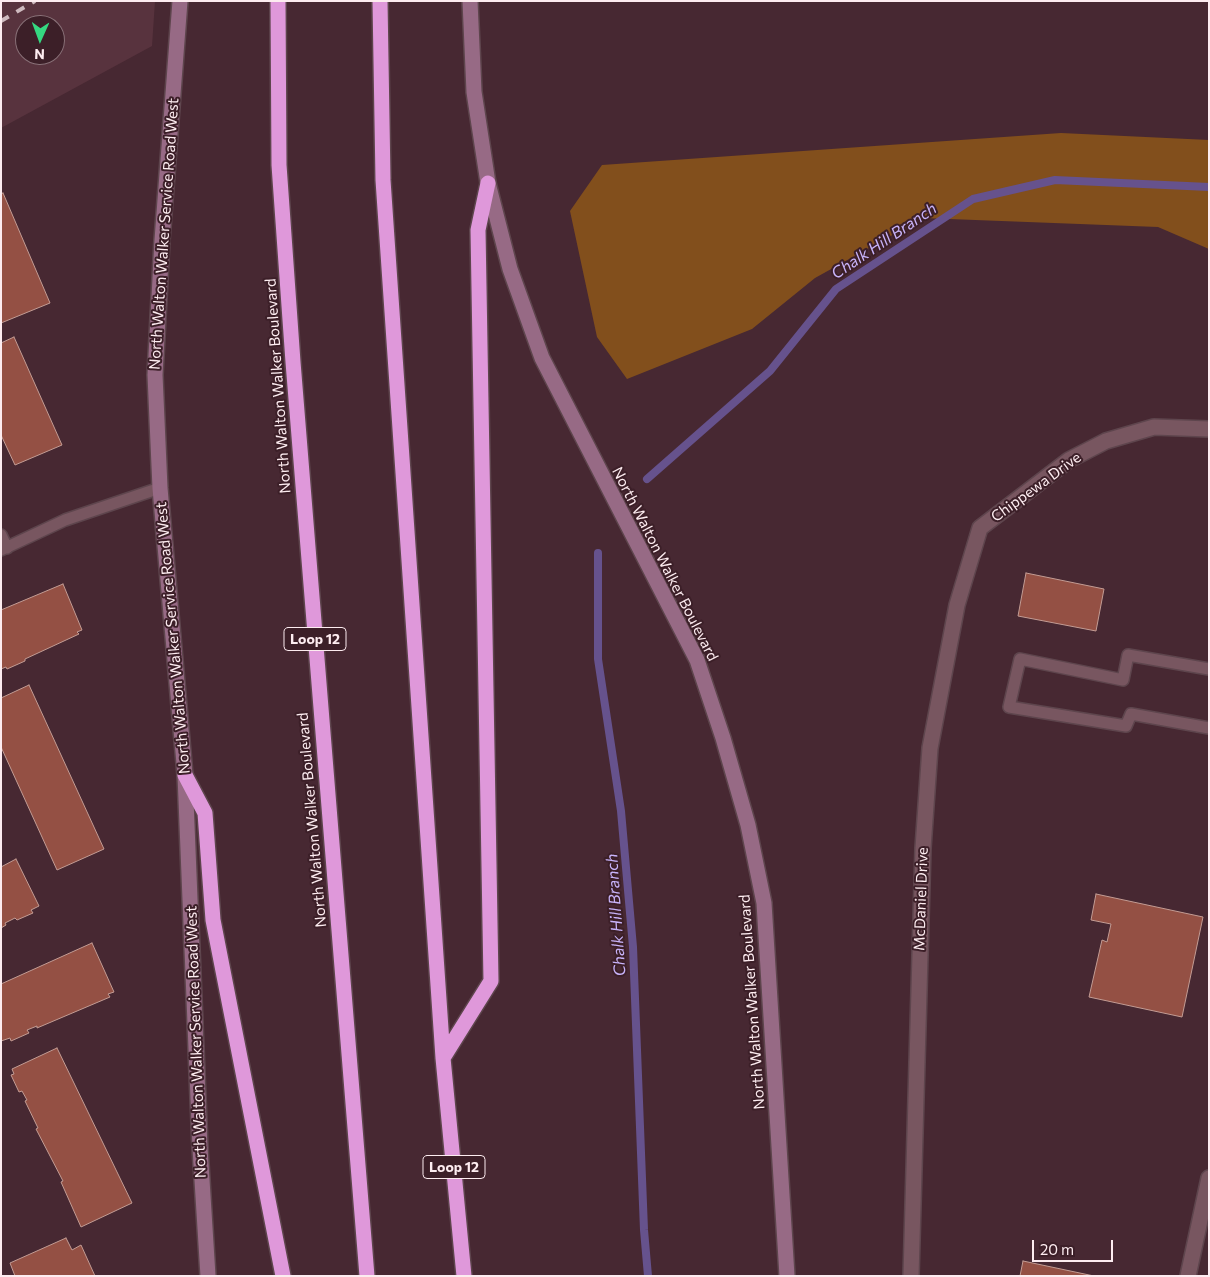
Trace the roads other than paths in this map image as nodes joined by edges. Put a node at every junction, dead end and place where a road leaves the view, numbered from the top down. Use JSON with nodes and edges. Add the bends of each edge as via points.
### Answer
{"nodes":[{"id":1,"x":180,"y":1,"type":"edge"},
{"id":2,"x":278,"y":1,"type":"edge"},
{"id":3,"x":380,"y":1,"type":"edge"},
{"id":4,"x":470,"y":1,"type":"edge"},
{"id":5,"x":488,"y":184,"type":"junction"},
{"id":6,"x":1209,"y":429,"type":"edge"},
{"id":7,"x":160,"y":488,"type":"junction"},
{"id":8,"x":980,"y":528,"type":"joint"},
{"id":9,"x":1,"y":535,"type":"edge"},
{"id":10,"x":4,"y":549,"type":"edge"},
{"id":11,"x":1209,"y":669,"type":"edge"},
{"id":12,"x":1209,"y":728,"type":"edge"},
{"id":13,"x":185,"y":775,"type":"junction"},
{"id":14,"x":443,"y":1058,"type":"junction"},
{"id":15,"x":1209,"y":1178,"type":"edge"},
{"id":16,"x":208,"y":1276,"type":"edge"},
{"id":17,"x":283,"y":1276,"type":"edge"},
{"id":18,"x":367,"y":1276,"type":"edge"},
{"id":19,"x":464,"y":1276,"type":"edge"},
{"id":20,"x":787,"y":1276,"type":"edge"},
{"id":21,"x":911,"y":1276,"type":"edge"},
{"id":22,"x":1188,"y":1276,"type":"edge"}],
"edges":[{"from":1,"to":7,"type":"main road","name":"North Walton Walker Service Road West","via":[[155,375]]},
{"from":2,"to":18,"type":"highway","name":"North Walton Walker Boulevard","number":"Loop 12","via":[[279,165]]},
{"from":3,"to":14,"type":"highway","number":"Loop 12","via":[[383,180]]},
{"from":4,"to":5,"type":"main road","name":"North Walton Walker Boulevard","via":[[474,92]]},
{"from":5,"to":14,"type":"highway","via":[[478,230],[491,981]]},
{"from":5,"to":20,"type":"main road","name":"North Walton Walker Boulevard","via":[[510,269],[542,358],[697,660],[748,825],[765,913]]},
{"from":6,"to":8,"type":"street","name":"Chippewa Drive","via":[[1154,427],[1106,441],[1068,460]]},
{"from":7,"to":10,"type":"lane","via":[[65,520]]},
{"from":7,"to":13,"type":"main road","name":"North Walton Walker Service Road West"},
{"from":8,"to":21,"type":"street","name":"McDaniel Drive","via":[[957,605],[930,748],[923,848]]},
{"from":9,"to":10,"type":"lane"},
{"from":11,"to":12,"type":"lane","via":[[1128,655],[1123,680],[1020,659],[1009,707],[1126,726],[1131,714]]},
{"from":13,"to":16,"type":"main road","name":"North Walton Walker Service Road West"},
{"from":13,"to":17,"type":"highway","via":[[205,813],[213,920]]},
{"from":14,"to":19,"type":"highway","number":"Loop 12"},
{"from":15,"to":22,"type":"street"}]}
